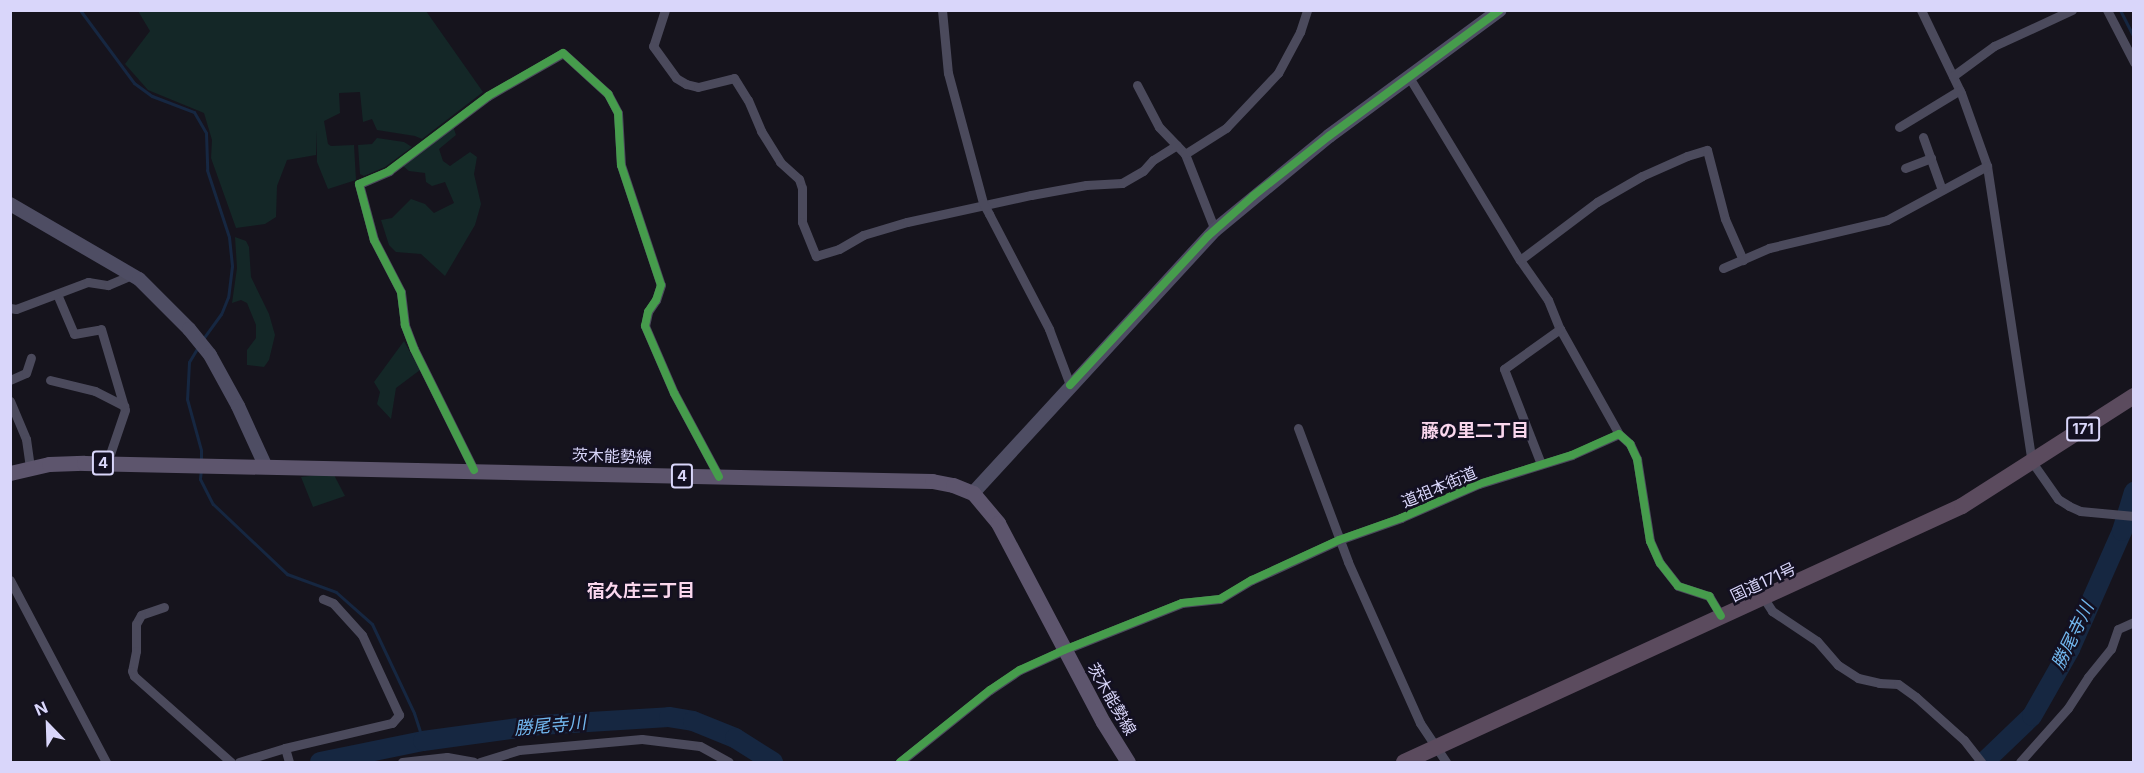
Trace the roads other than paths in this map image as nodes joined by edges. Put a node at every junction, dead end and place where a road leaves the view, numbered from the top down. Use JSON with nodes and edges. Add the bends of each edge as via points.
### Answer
{"nodes":[{"id":1,"x":665,"y":10,"type":"edge"},
{"id":2,"x":942,"y":10,"type":"edge"},
{"id":3,"x":1307,"y":10,"type":"edge"},
{"id":4,"x":1500,"y":10,"type":"edge"},
{"id":5,"x":1922,"y":10,"type":"edge"},
{"id":6,"x":2072,"y":10,"type":"edge"},
{"id":7,"x":2107,"y":10,"type":"edge"},
{"id":8,"x":2133,"y":62,"type":"edge"},
{"id":9,"x":1953,"y":76,"type":"junction"},
{"id":10,"x":1409,"y":77,"type":"junction"},
{"id":11,"x":1137,"y":85,"type":"dead end"},
{"id":12,"x":1960,"y":90,"type":"junction"},
{"id":13,"x":1899,"y":127,"type":"dead end"},
{"id":14,"x":1923,"y":137,"type":"dead end"},
{"id":15,"x":1177,"y":145,"type":"junction"},
{"id":16,"x":1185,"y":154,"type":"junction"},
{"id":17,"x":1931,"y":158,"type":"junction"},
{"id":18,"x":1987,"y":166,"type":"junction"},
{"id":19,"x":1905,"y":168,"type":"dead end"},
{"id":20,"x":1942,"y":190,"type":"junction"},
{"id":21,"x":10,"y":204,"type":"edge"},
{"id":22,"x":1215,"y":230,"type":"junction"},
{"id":23,"x":1520,"y":260,"type":"junction"},
{"id":24,"x":1743,"y":260,"type":"junction"},
{"id":25,"x":1723,"y":268,"type":"dead end"},
{"id":26,"x":132,"y":275,"type":"junction"},
{"id":27,"x":57,"y":294,"type":"junction"},
{"id":28,"x":10,"y":308,"type":"edge"},
{"id":29,"x":1560,"y":329,"type":"junction"},
{"id":30,"x":31,"y":358,"type":"dead end"},
{"id":31,"x":10,"y":380,"type":"edge"},
{"id":32,"x":50,"y":380,"type":"dead end"},
{"id":33,"x":1070,"y":386,"type":"junction"},
{"id":34,"x":2133,"y":396,"type":"edge"},
{"id":35,"x":10,"y":401,"type":"edge"},
{"id":36,"x":124,"y":406,"type":"junction"},
{"id":37,"x":1298,"y":428,"type":"dead end"},
{"id":38,"x":1619,"y":434,"type":"junction"},
{"id":39,"x":2032,"y":462,"type":"junction"},
{"id":40,"x":107,"y":463,"type":"junction"},
{"id":41,"x":1541,"y":464,"type":"junction"},
{"id":42,"x":265,"y":465,"type":"junction"},
{"id":43,"x":30,"y":468,"type":"junction"},
{"id":44,"x":474,"y":470,"type":"junction"},
{"id":45,"x":10,"y":473,"type":"edge"},
{"id":46,"x":719,"y":477,"type":"junction"},
{"id":47,"x":973,"y":493,"type":"junction"},
{"id":48,"x":2133,"y":516,"type":"edge"},
{"id":49,"x":1339,"y":540,"type":"junction"},
{"id":50,"x":10,"y":579,"type":"edge"},
{"id":51,"x":1763,"y":597,"type":"junction"},
{"id":52,"x":323,"y":599,"type":"dead end"},
{"id":53,"x":164,"y":607,"type":"dead end"},
{"id":54,"x":1721,"y":616,"type":"junction"},
{"id":55,"x":2133,"y":622,"type":"edge"},
{"id":56,"x":1064,"y":650,"type":"junction"},
{"id":57,"x":285,"y":748,"type":"junction"},
{"id":58,"x":1436,"y":748,"type":"junction"},
{"id":59,"x":106,"y":762,"type":"edge"},
{"id":60,"x":231,"y":762,"type":"edge"},
{"id":61,"x":239,"y":762,"type":"edge"},
{"id":62,"x":289,"y":762,"type":"edge"},
{"id":63,"x":402,"y":762,"type":"edge"},
{"id":64,"x":474,"y":762,"type":"edge"},
{"id":65,"x":480,"y":762,"type":"edge"},
{"id":66,"x":729,"y":762,"type":"edge"},
{"id":67,"x":900,"y":762,"type":"edge"},
{"id":68,"x":1128,"y":762,"type":"edge"},
{"id":69,"x":1404,"y":762,"type":"edge"},
{"id":70,"x":1446,"y":762,"type":"edge"},
{"id":71,"x":1981,"y":762,"type":"edge"},
{"id":72,"x":2020,"y":762,"type":"edge"}],
"edges":[{"from":1,"to":15,"type":"street","via":[[653,46],[676,78],[686,84],[698,87],[734,78],[780,162],[799,179],[802,222],[816,256],[863,235],[907,222],[1086,185],[1122,183]]},
{"from":2,"to":33,"type":"street","bridge":true,"via":[[948,73],[983,203],[1048,329]]},
{"from":3,"to":16,"type":"street","via":[[1278,73],[1226,128]]},
{"from":4,"to":10,"type":"street"},
{"from":5,"to":9,"type":"street"},
{"from":6,"to":9,"type":"street","via":[[1994,46]]},
{"from":7,"to":8,"type":"street"},
{"from":9,"to":12,"type":"street"},
{"from":10,"to":22,"type":"street","via":[[1329,136]]},
{"from":10,"to":23,"type":"street"},
{"from":11,"to":15,"type":"street","via":[[1159,127]]},
{"from":12,"to":13,"type":"street"},
{"from":12,"to":18,"type":"street"},
{"from":14,"to":17,"type":"street"},
{"from":15,"to":16,"type":"street"},
{"from":16,"to":22,"type":"street"},
{"from":17,"to":19,"type":"street"},
{"from":17,"to":20,"type":"street"},
{"from":18,"to":20,"type":"street"},
{"from":18,"to":39,"type":"street"},
{"from":20,"to":24,"type":"street","via":[[1887,219],[1768,248]]},
{"from":21,"to":26,"type":"street"},
{"from":22,"to":33,"type":"street"},
{"from":23,"to":24,"type":"street","via":[[1606,197],[1651,172],[1707,150],[1725,219]]},
{"from":23,"to":29,"type":"street","via":[[1548,300]]},
{"from":24,"to":25,"type":"street"},
{"from":26,"to":27,"type":"street","via":[[108,285],[88,282]]},
{"from":26,"to":42,"type":"street","via":[[201,345],[238,406]]},
{"from":27,"to":28,"type":"street"},
{"from":27,"to":36,"type":"street","via":[[74,334],[101,330]]},
{"from":29,"to":38,"type":"street"},
{"from":29,"to":41,"type":"street","via":[[1504,369]]},
{"from":30,"to":31,"type":"street","via":[[26,373]]},
{"from":32,"to":36,"type":"street","via":[[95,391]]},
{"from":33,"to":47,"type":"street"},
{"from":34,"to":39,"type":"highway","name":"国道171号","number":"171"},
{"from":35,"to":43,"type":"street","via":[[26,439]]},
{"from":36,"to":40,"type":"street","via":[[124,417]]},
{"from":37,"to":49,"type":"street"},
{"from":38,"to":41,"type":"street","name":"道祖本街道"},
{"from":38,"to":54,"type":"street","via":[[1630,444],[1637,459],[1650,541],[1660,563],[1678,586],[1709,596]]},
{"from":39,"to":48,"type":"street","via":[[2058,499],[2080,511]]},
{"from":39,"to":51,"type":"highway","name":"国道171号","number":"171","via":[[1962,506]]},
{"from":40,"to":42,"type":"main road","name":"茨木能勢線","number":"4"},
{"from":40,"to":43,"type":"main road","name":"茨木能勢線","number":"4"},
{"from":41,"to":49,"type":"street","name":"道祖本街道","via":[[1479,484]]},
{"from":42,"to":44,"type":"main road","name":"茨木能勢線","number":"4"},
{"from":43,"to":45,"type":"main road","name":"茨木能勢線","number":"4"},
{"from":44,"to":46,"type":"main road","name":"茨木能勢線","number":"4"},
{"from":44,"to":46,"type":"street","via":[[411,341],[401,292],[374,240],[359,184],[389,171],[488,96],[562,53],[608,94],[618,113],[621,165],[661,285],[645,326],[674,393]]},
{"from":46,"to":47,"type":"main road","name":"茨木能勢線","number":"4","via":[[932,481]]},
{"from":47,"to":56,"type":"main road","name":"茨木能勢線","via":[[998,523]]},
{"from":49,"to":56,"type":"street","name":"道祖本街道","via":[[1220,599],[1182,603]]},
{"from":49,"to":58,"type":"street","via":[[1420,723]]},
{"from":50,"to":59,"type":"street"},
{"from":51,"to":54,"type":"highway","name":"国道171号","number":"171"},
{"from":51,"to":71,"type":"street","via":[[1772,611],[1817,641],[1838,665],[1858,678],[1898,684],[1964,740]]},
{"from":52,"to":57,"type":"street","via":[[333,603],[362,634],[399,716],[392,723]]},
{"from":53,"to":60,"type":"street","via":[[141,615],[136,624],[134,676]]},
{"from":54,"to":58,"type":"highway","name":"国道171号","number":"171"},
{"from":55,"to":72,"type":"street","via":[[2118,629],[2111,649],[2068,708]]},
{"from":56,"to":67,"type":"street","name":"道祖本街道","via":[[1020,670],[990,690]]},
{"from":56,"to":68,"type":"main road","name":"茨木能勢線"},
{"from":57,"to":61,"type":"street"},
{"from":57,"to":62,"type":"street"},
{"from":58,"to":69,"type":"highway","name":"国道171号","number":"171"},
{"from":58,"to":70,"type":"street"},
{"from":63,"to":64,"type":"street","via":[[447,757]]},
{"from":65,"to":66,"type":"street","via":[[519,750],[642,739],[700,746]]}]}
